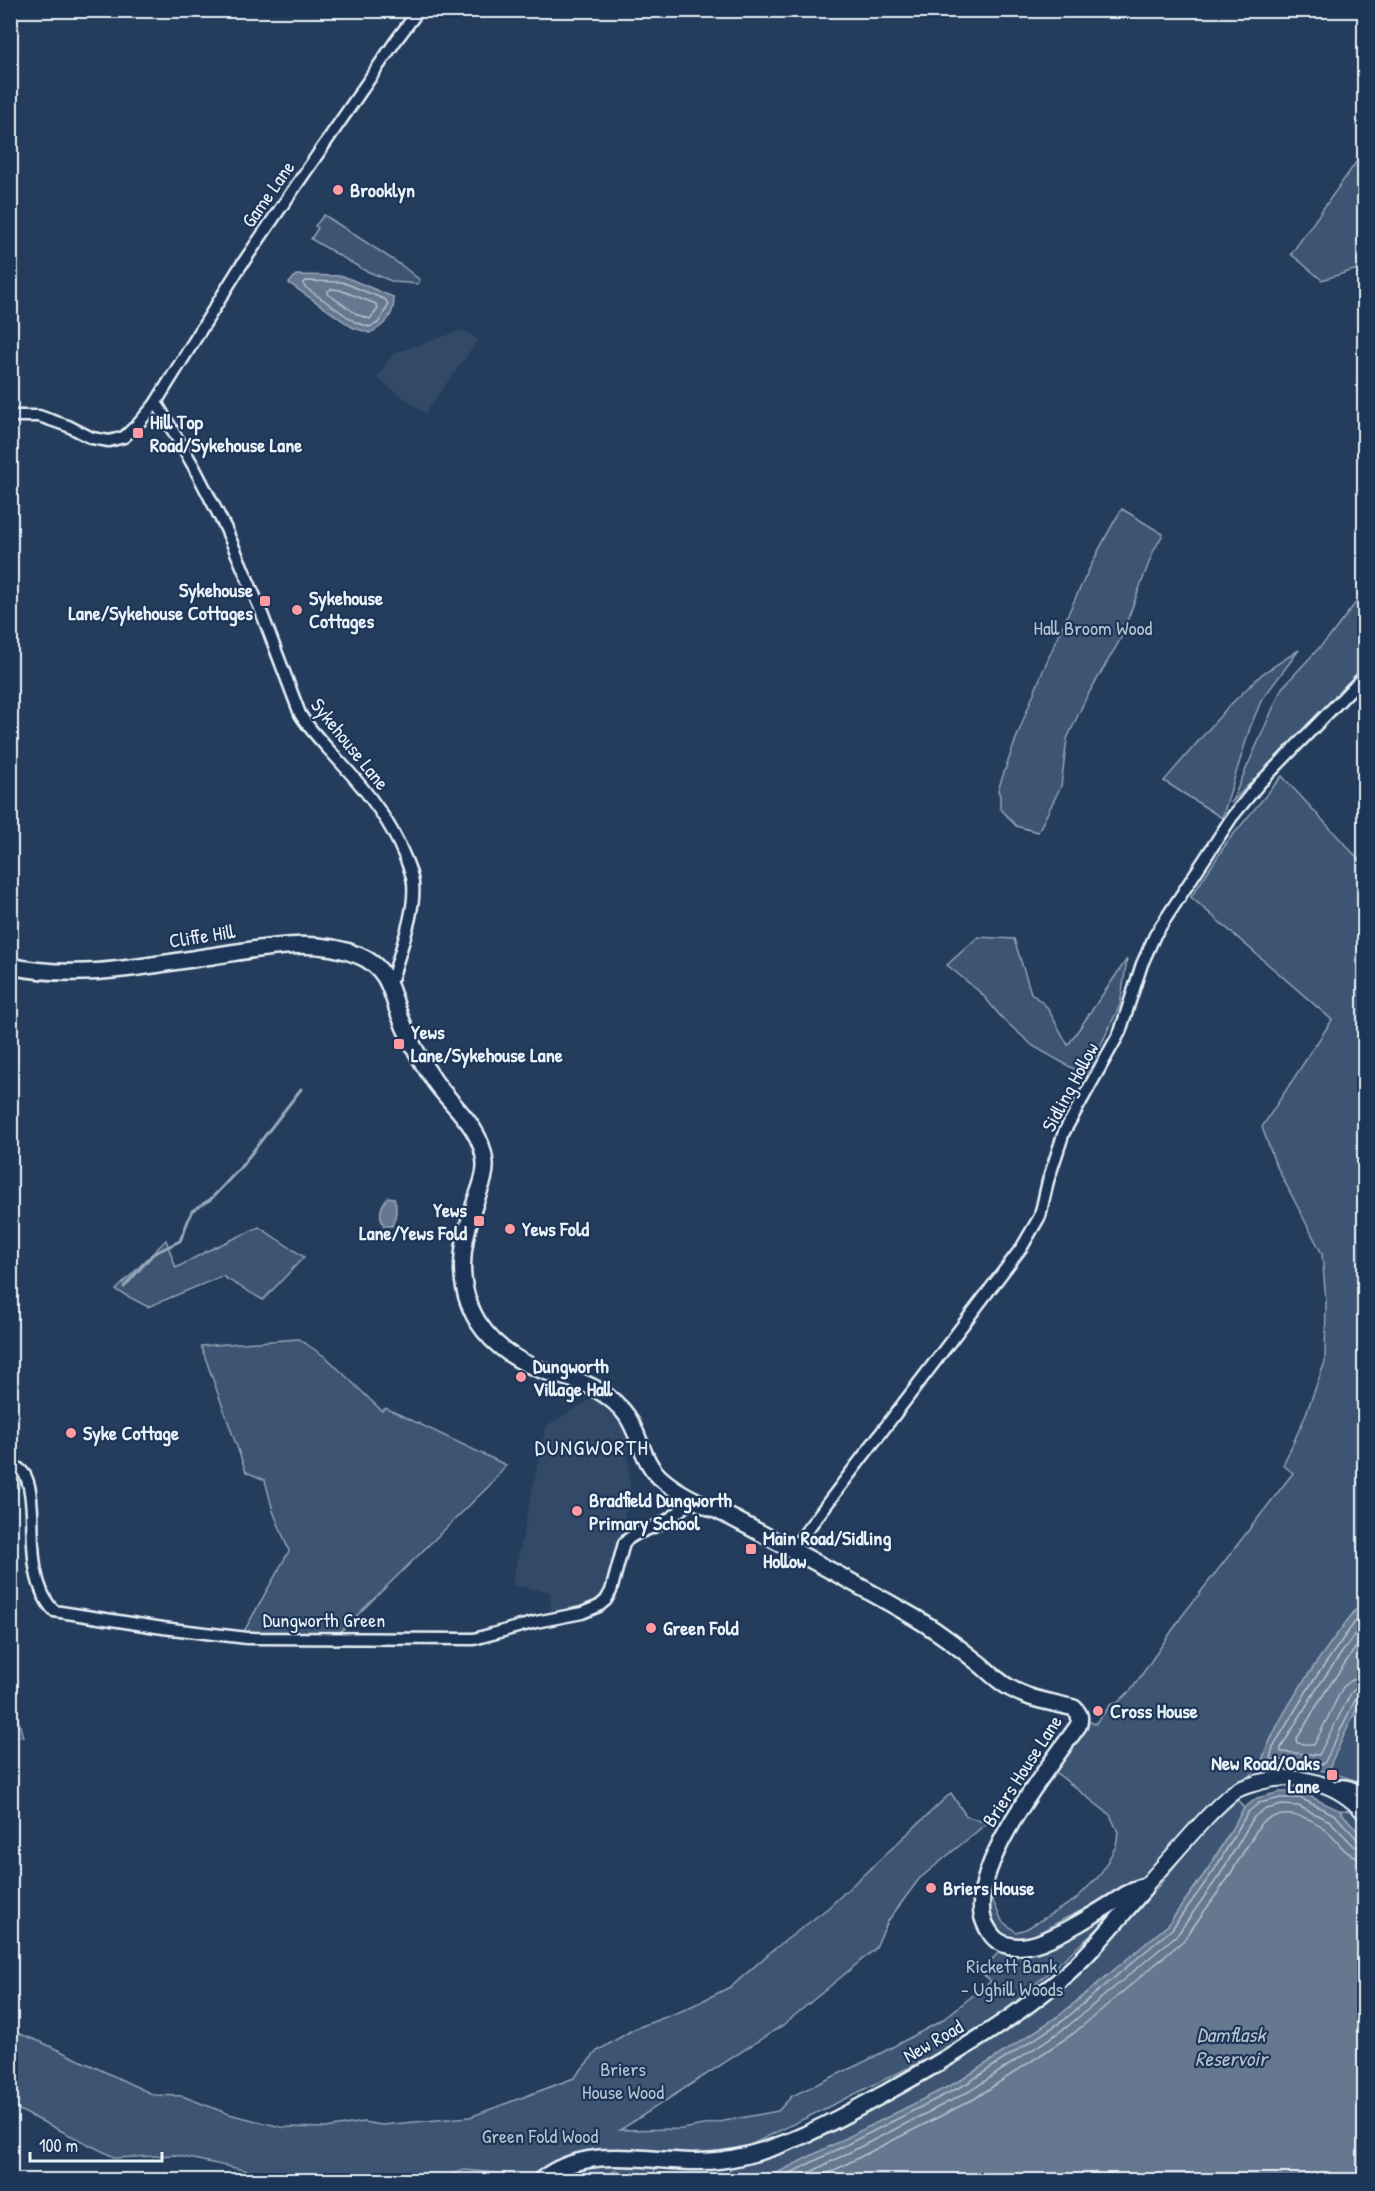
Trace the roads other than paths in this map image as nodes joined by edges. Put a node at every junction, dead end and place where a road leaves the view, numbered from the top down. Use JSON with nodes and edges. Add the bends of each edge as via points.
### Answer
{"nodes":[{"id":1,"x":419,"y":10,"type":"edge"},
{"id":2,"x":155,"y":404,"type":"junction"},
{"id":3,"x":10,"y":416,"type":"edge"},
{"id":4,"x":1365,"y":675,"type":"edge"},
{"id":5,"x":10,"y":966,"type":"edge"},
{"id":6,"x":389,"y":982,"type":"junction"},
{"id":7,"x":10,"y":1464,"type":"edge"},
{"id":8,"x":693,"y":1498,"type":"junction"},
{"id":9,"x":792,"y":1550,"type":"junction"},
{"id":10,"x":1332,"y":1789,"type":"junction"},
{"id":11,"x":1365,"y":1793,"type":"edge"},
{"id":12,"x":1365,"y":1813,"type":"edge"},
{"id":13,"x":1146,"y":1886,"type":"junction"},
{"id":14,"x":545,"y":2177,"type":"edge"}],
"edges":[{"from":1,"to":2,"type":"street","name":"Game Lane","via":[[238,270]]},
{"from":2,"to":3,"type":"street","name":"Game Lane","via":[[124,437],[109,441],[39,416]]},
{"from":2,"to":6,"type":"street","name":"Sykehouse Lane","via":[[226,529],[300,714],[355,778],[398,839],[413,882],[412,899]]},
{"from":4,"to":9,"type":"street","name":"Sidling Hollow","via":[[1259,784],[1191,879],[1155,935],[1120,1032],[1064,1132],[1040,1216],[1022,1247]]},
{"from":5,"to":6,"type":"main road","name":"Cliffe Hill","via":[[84,973],[267,948],[313,946],[361,956],[381,969]]},
{"from":6,"to":8,"type":"main road","via":[[408,1035],[427,1070],[472,1126],[482,1147],[485,1170],[462,1253],[463,1284],[482,1328],[512,1356],[591,1386],[610,1400],[627,1416],[653,1471]]},
{"from":7,"to":8,"type":"street","name":"Dungworth Green","via":[[19,1468],[28,1482],[38,1578],[54,1611],[247,1638],[474,1639],[591,1611],[611,1591],[628,1538],[660,1524]]},
{"from":8,"to":9,"type":"main road"},
{"from":9,"to":13,"type":"main road","name":"Briers House Lane","via":[[938,1631],[1011,1689],[1078,1712],[1078,1726],[1016,1813],[991,1864],[982,1911],[994,1939],[1021,1947],[1042,1942]]},
{"from":10,"to":11,"type":"street","via":[[1345,1785]]},
{"from":10,"to":12,"type":"street","name":"New Road"},
{"from":10,"to":13,"type":"street","name":"New Road","via":[[1310,1780],[1282,1777],[1238,1789],[1185,1840]]},
{"from":13,"to":14,"type":"main road","name":"New Road","via":[[1090,1951],[1025,2006],[979,2039],[845,2114],[757,2152],[721,2160],[593,2158],[570,2163]]}]}
